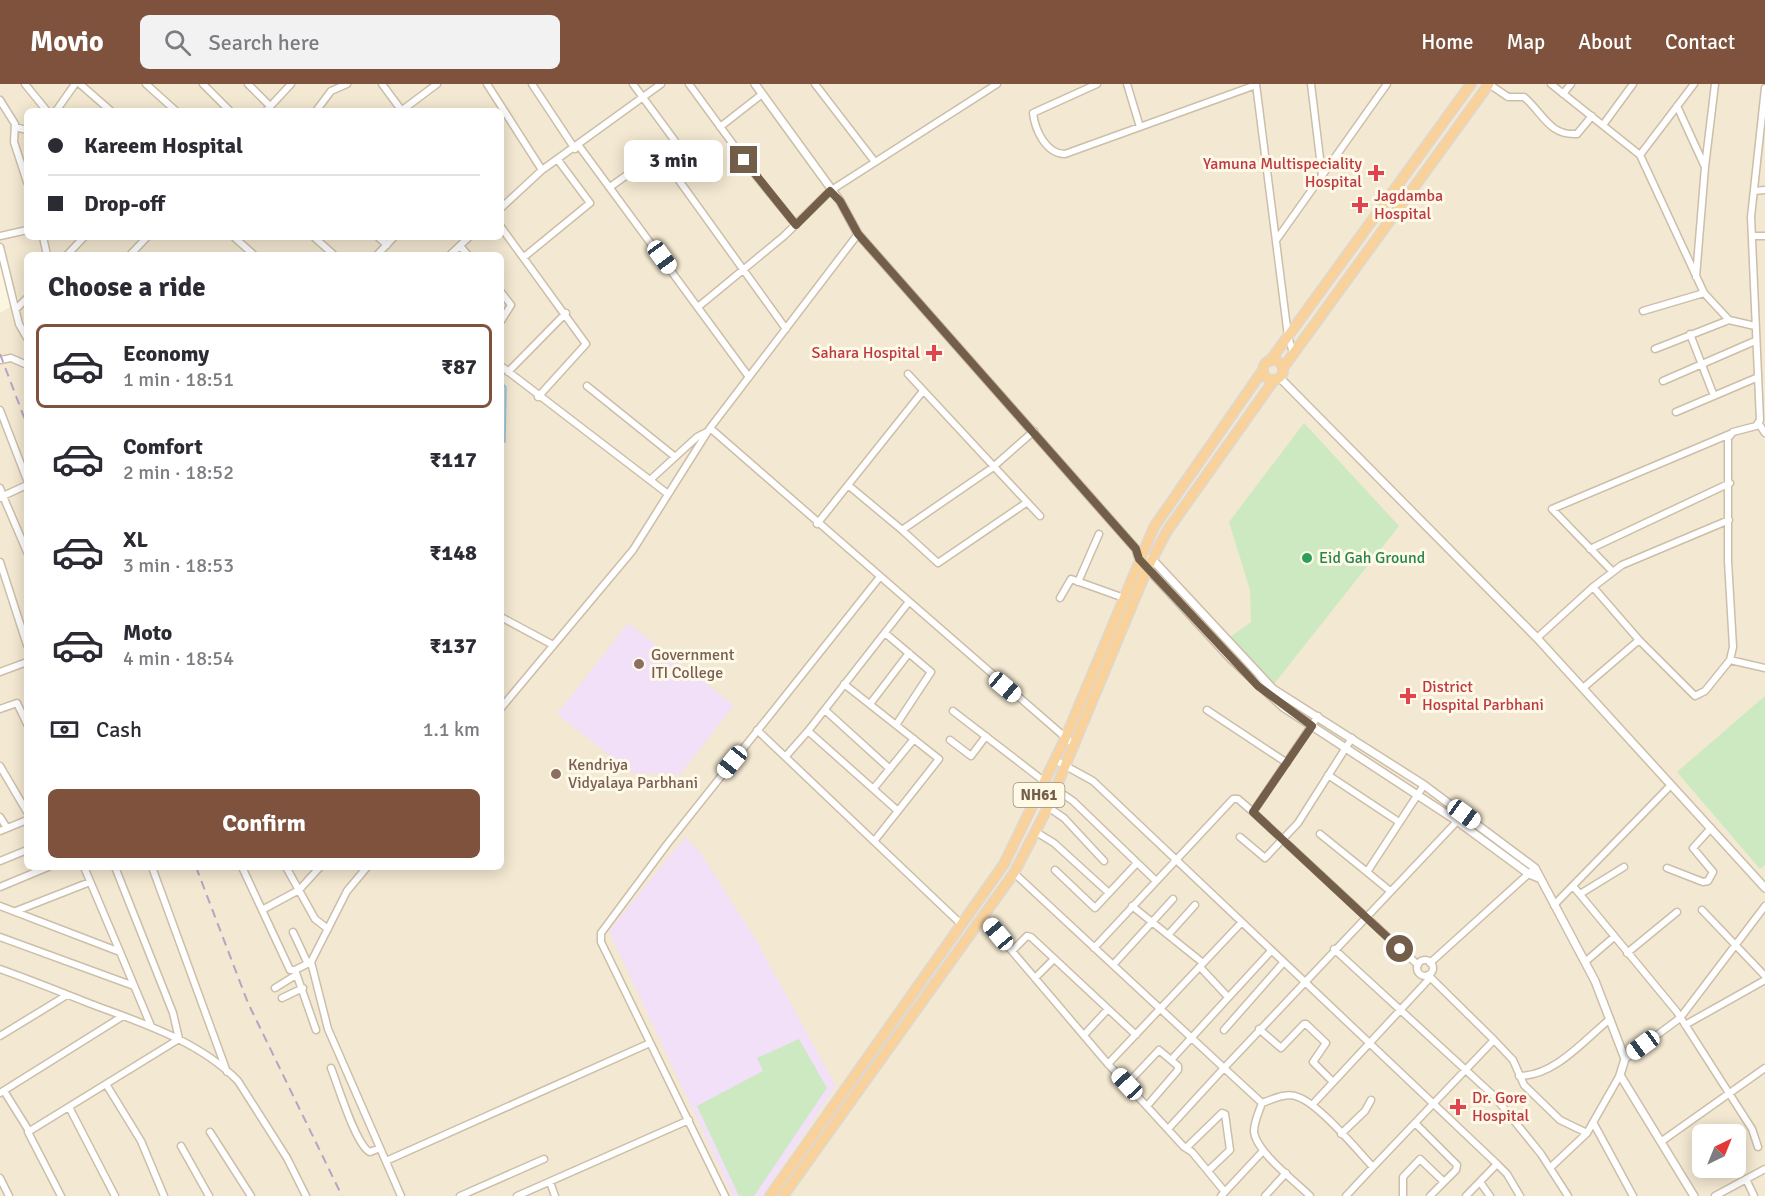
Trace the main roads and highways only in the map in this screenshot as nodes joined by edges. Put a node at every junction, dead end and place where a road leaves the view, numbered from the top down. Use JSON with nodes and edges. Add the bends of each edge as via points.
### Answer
{"nodes":[{"id":1,"x":1471,"y":84,"type":"edge"},
{"id":2,"x":1489,"y":84,"type":"edge"},
{"id":3,"x":1270,"y":361,"type":"junction"},
{"id":4,"x":1263,"y":370,"type":"junction"},
{"id":5,"x":1279,"y":375,"type":"junction"},
{"id":6,"x":964,"y":920,"type":"junction"},
{"id":7,"x":980,"y":921,"type":"junction"},
{"id":8,"x":770,"y":1196,"type":"edge"},
{"id":9,"x":783,"y":1196,"type":"edge"}],
"edges":[{"from":1,"to":3,"type":"highway","number":"NH61"},
{"from":2,"to":5,"type":"highway","number":"NH61"},
{"from":3,"to":4,"type":"highway","number":"NH61"},
{"from":3,"to":5,"type":"highway","via":[[1277,361]]},
{"from":4,"to":5,"type":"highway","via":[[1268,378]]},
{"from":4,"to":6,"type":"highway","number":"NH61","via":[[1139,553],[1124,598],[1045,782],[1004,864]]},
{"from":5,"to":7,"type":"highway","number":"NH61","via":[[1167,531],[1048,807],[1014,873]]},
{"from":6,"to":7,"type":"highway"},
{"from":6,"to":8,"type":"highway","number":"NH61"},
{"from":7,"to":9,"type":"highway","number":"NH61"}]}
